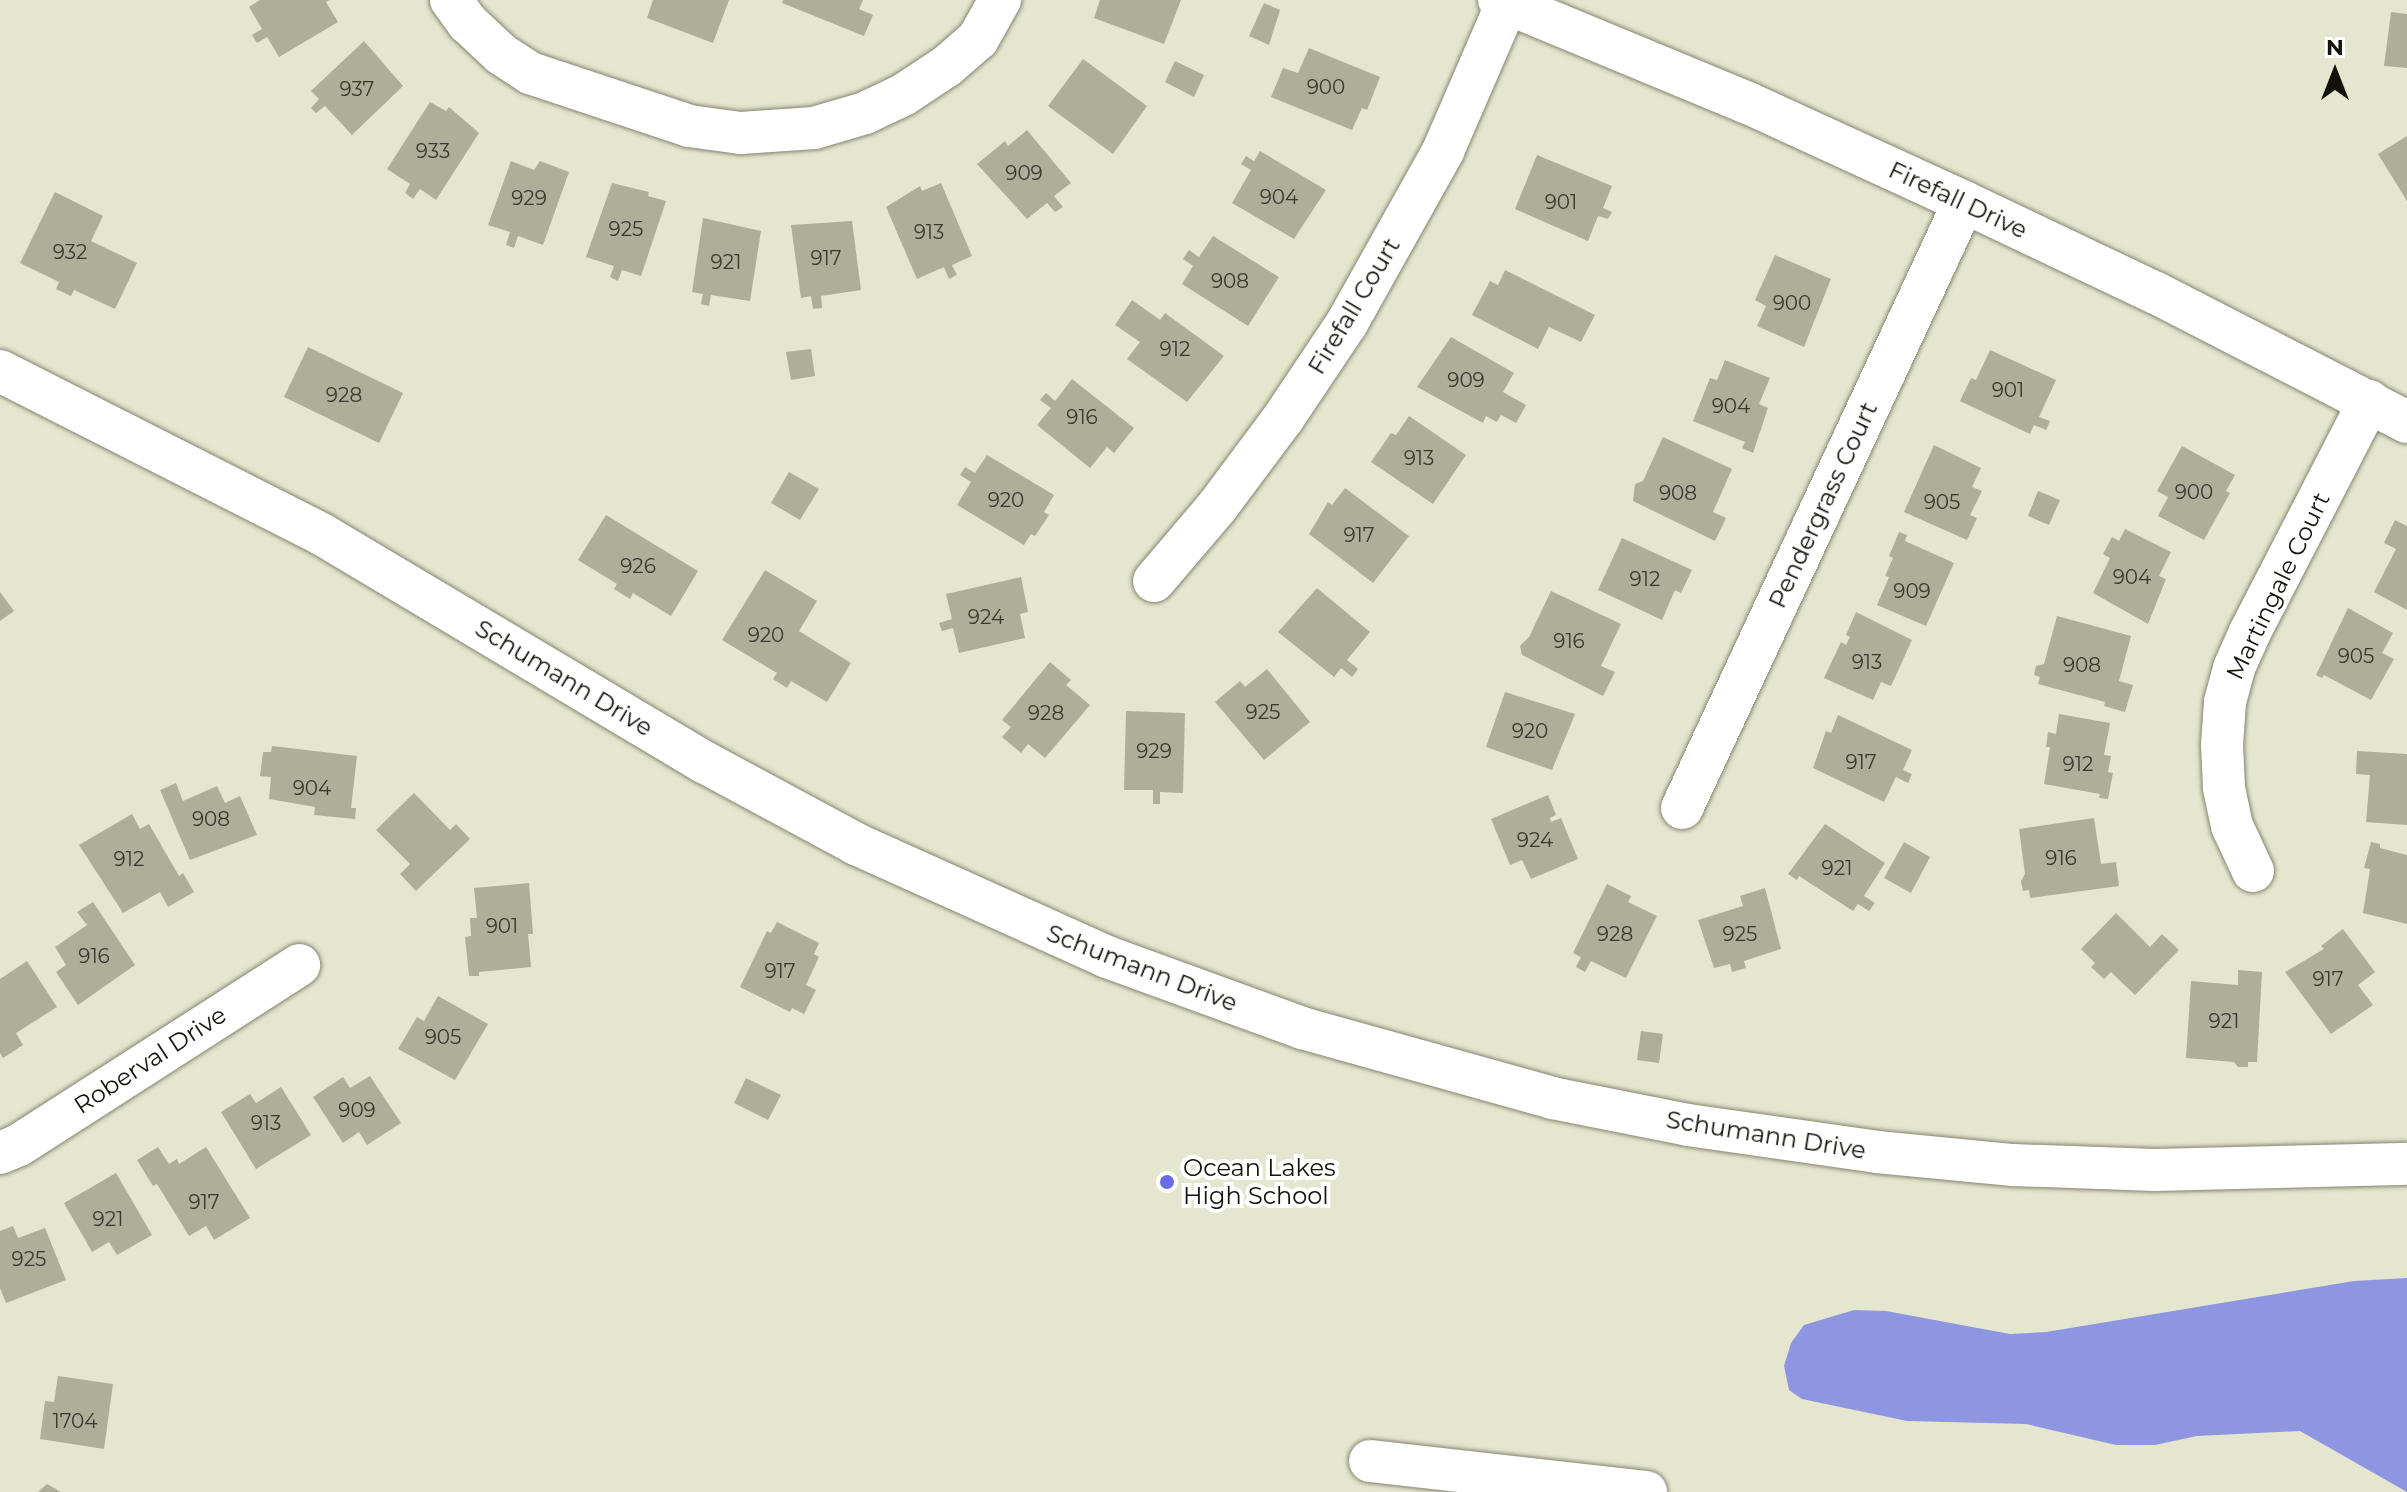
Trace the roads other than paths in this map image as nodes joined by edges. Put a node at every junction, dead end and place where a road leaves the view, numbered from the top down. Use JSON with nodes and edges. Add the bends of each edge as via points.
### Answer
{"nodes":[{"id":1,"x":451,"y":0,"type":"edge"},
{"id":2,"x":1000,"y":0,"type":"edge"},
{"id":3,"x":1503,"y":2,"type":"edge"},
{"id":4,"x":1964,"y":202,"type":"junction"},
{"id":5,"x":0,"y":371,"type":"edge"},
{"id":6,"x":2369,"y":401,"type":"junction"},
{"id":7,"x":2407,"y":422,"type":"edge"},
{"id":8,"x":1154,"y":581,"type":"dead end"},
{"id":9,"x":1682,"y":808,"type":"dead end"},
{"id":10,"x":2253,"y":871,"type":"dead end"},
{"id":11,"x":299,"y":965,"type":"dead end"},
{"id":12,"x":0,"y":1153,"type":"edge"},
{"id":13,"x":2407,"y":1164,"type":"edge"},
{"id":14,"x":1370,"y":1461,"type":"dead end"},
{"id":15,"x":1565,"y":1487,"type":"edge"},
{"id":16,"x":1646,"y":1492,"type":"edge"}],
"edges":[{"from":1,"to":2,"type":"street","via":[[501,54],[530,73],[689,126],[741,133],[814,128],[903,95],[978,39]]},
{"from":3,"to":4,"type":"street","name":"Firefall Drive","via":[[1748,103]]},
{"from":3,"to":8,"type":"street","name":"Firefall Court","via":[[1443,151],[1347,323],[1217,507]]},
{"from":4,"to":6,"type":"street","name":"Firefall Drive"},
{"from":4,"to":9,"type":"street","name":"Pendergrass Court"},
{"from":5,"to":13,"type":"street","name":"Schumann Drive","via":[[323,535],[704,762],[856,844],[1107,957],[1302,1028],[1552,1098],[1688,1125],[1877,1152],[2013,1165],[2155,1170]]},
{"from":6,"to":7,"type":"street","name":"Firefall Drive"},
{"from":6,"to":10,"type":"street","name":"Martingale Court","via":[[2250,632],[2225,702],[2224,787],[2232,826]]},
{"from":11,"to":12,"type":"street","name":"Roberval Drive"},
{"from":14,"to":15,"type":"street"},
{"from":15,"to":16,"type":"street"}]}
